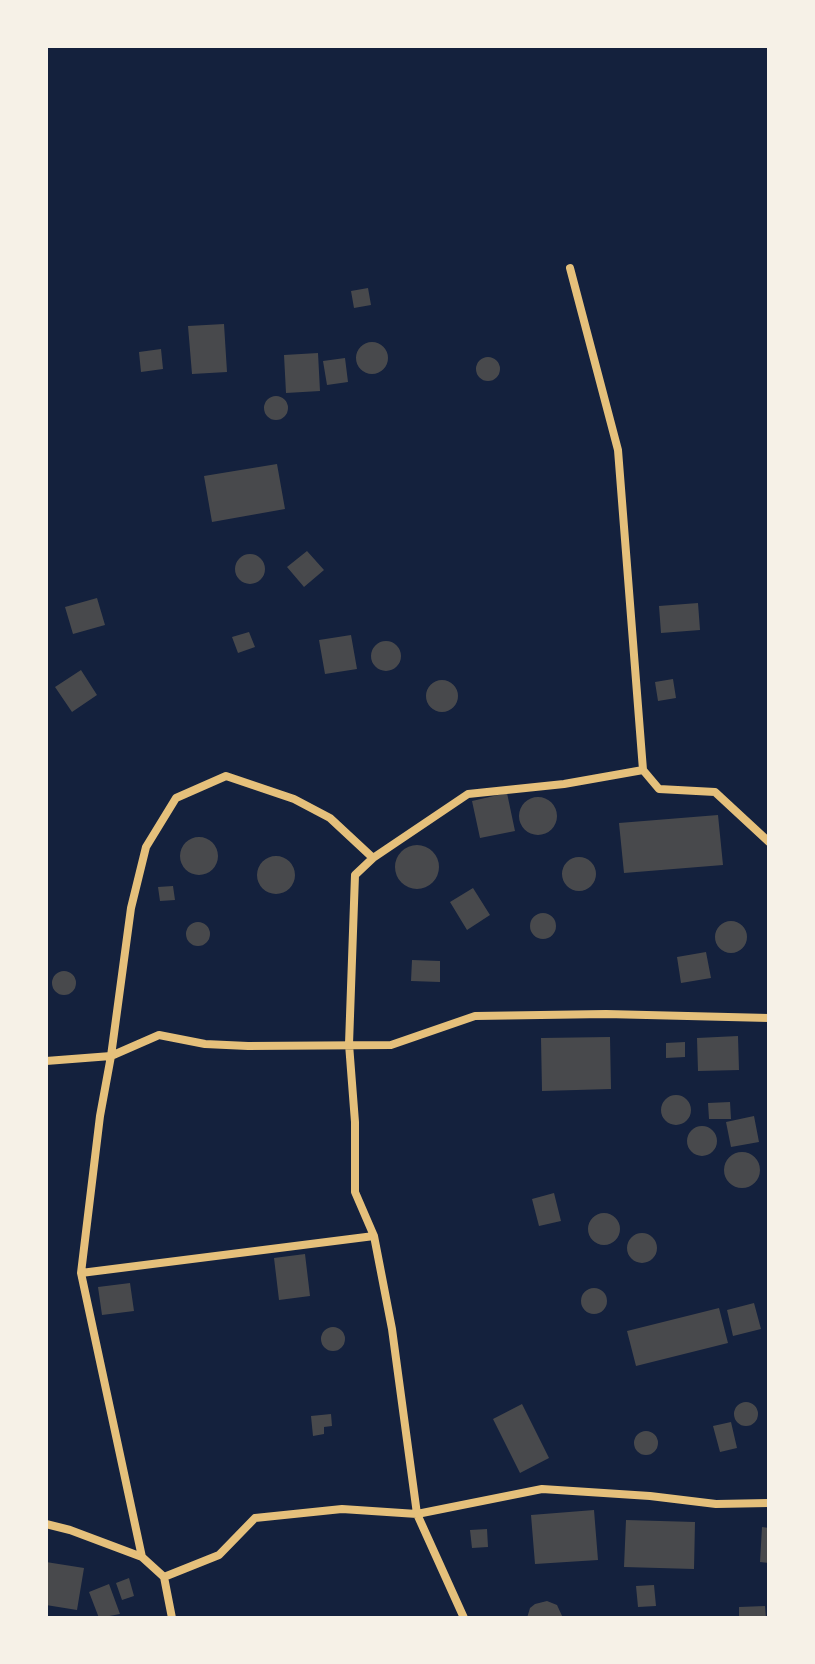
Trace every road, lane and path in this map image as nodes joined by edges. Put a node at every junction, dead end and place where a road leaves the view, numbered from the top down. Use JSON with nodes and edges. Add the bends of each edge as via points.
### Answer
{"nodes":[{"id":1,"x":570,"y":268,"type":"dead end"},
{"id":2,"x":643,"y":770,"type":"junction"},
{"id":3,"x":769,"y":842,"type":"edge"},
{"id":4,"x":373,"y":858,"type":"junction"},
{"id":5,"x":769,"y":1018,"type":"edge"},
{"id":6,"x":349,"y":1044,"type":"junction"},
{"id":7,"x":111,"y":1056,"type":"junction"},
{"id":8,"x":46,"y":1061,"type":"edge"},
{"id":9,"x":374,"y":1236,"type":"junction"},
{"id":10,"x":81,"y":1273,"type":"junction"},
{"id":11,"x":769,"y":1503,"type":"edge"},
{"id":12,"x":417,"y":1514,"type":"junction"},
{"id":13,"x":46,"y":1524,"type":"edge"},
{"id":14,"x":142,"y":1557,"type":"junction"},
{"id":15,"x":164,"y":1577,"type":"junction"},
{"id":16,"x":172,"y":1618,"type":"edge"},
{"id":17,"x":464,"y":1618,"type":"edge"}],
"edges":[{"from":1,"to":2,"type":"street","via":[[618,450]]},
{"from":2,"to":3,"type":"street","via":[[659,789],[715,792]]},
{"from":2,"to":4,"type":"street","via":[[468,794]]},
{"from":4,"to":6,"type":"street","via":[[355,875]]},
{"from":4,"to":7,"type":"street","via":[[330,818],[294,799],[226,776],[176,798],[146,847],[131,908]]},
{"from":5,"to":6,"type":"street","via":[[475,1016],[391,1045]]},
{"from":6,"to":7,"type":"street","via":[[205,1044],[159,1035]]},
{"from":6,"to":9,"type":"street","via":[[355,1192]]},
{"from":7,"to":8,"type":"street"},
{"from":7,"to":10,"type":"street"},
{"from":9,"to":10,"type":"street"},
{"from":9,"to":12,"type":"street"},
{"from":10,"to":14,"type":"street"},
{"from":11,"to":12,"type":"street","via":[[716,1504],[542,1489]]},
{"from":12,"to":15,"type":"street","via":[[342,1509],[255,1518],[219,1555]]},
{"from":12,"to":17,"type":"street"},
{"from":13,"to":14,"type":"street"},
{"from":14,"to":15,"type":"street"},
{"from":15,"to":16,"type":"street"}]}
